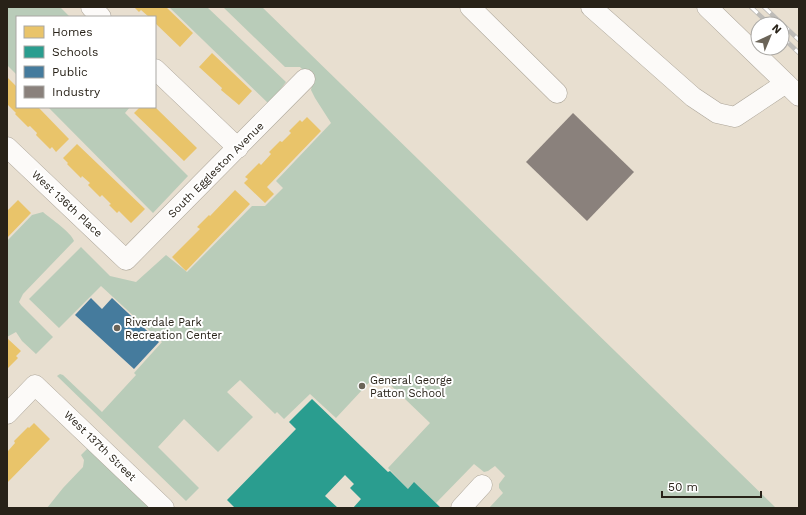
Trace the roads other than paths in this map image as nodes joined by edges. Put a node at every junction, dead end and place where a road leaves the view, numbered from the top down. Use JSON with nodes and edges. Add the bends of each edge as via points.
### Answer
{"nodes":[{"id":1,"x":91,"y":7,"type":"edge"},
{"id":2,"x":470,"y":7,"type":"edge"},
{"id":3,"x":591,"y":7,"type":"edge"},
{"id":4,"x":707,"y":7,"type":"edge"},
{"id":5,"x":100,"y":16,"type":"edge"},
{"id":6,"x":156,"y":70,"type":"edge"},
{"id":7,"x":306,"y":79,"type":"dead end"},
{"id":8,"x":793,"y":89,"type":"edge"},
{"id":9,"x":557,"y":93,"type":"dead end"},
{"id":10,"x":238,"y":148,"type":"junction"},
{"id":11,"x":10,"y":156,"type":"edge"},
{"id":12,"x":126,"y":260,"type":"joint"},
{"id":13,"x":7,"y":414,"type":"edge"},
{"id":14,"x":482,"y":485,"type":"dead end"},
{"id":15,"x":164,"y":508,"type":"edge"},
{"id":16,"x":461,"y":508,"type":"edge"}],
"edges":[{"from":1,"to":5,"type":"street"},
{"from":2,"to":9,"type":"street"},
{"from":3,"to":8,"type":"street","via":[[693,97],[717,113],[735,117]]},
{"from":4,"to":8,"type":"street"},
{"from":6,"to":10,"type":"street"},
{"from":7,"to":10,"type":"street","name":"South Eggleston Avenue"},
{"from":10,"to":12,"type":"street","name":"South Eggleston Avenue"},
{"from":11,"to":12,"type":"street","name":"West 136th Place"},
{"from":13,"to":15,"type":"street","name":"West 137th Street","via":[[35,385]]},
{"from":14,"to":16,"type":"street"}]}
